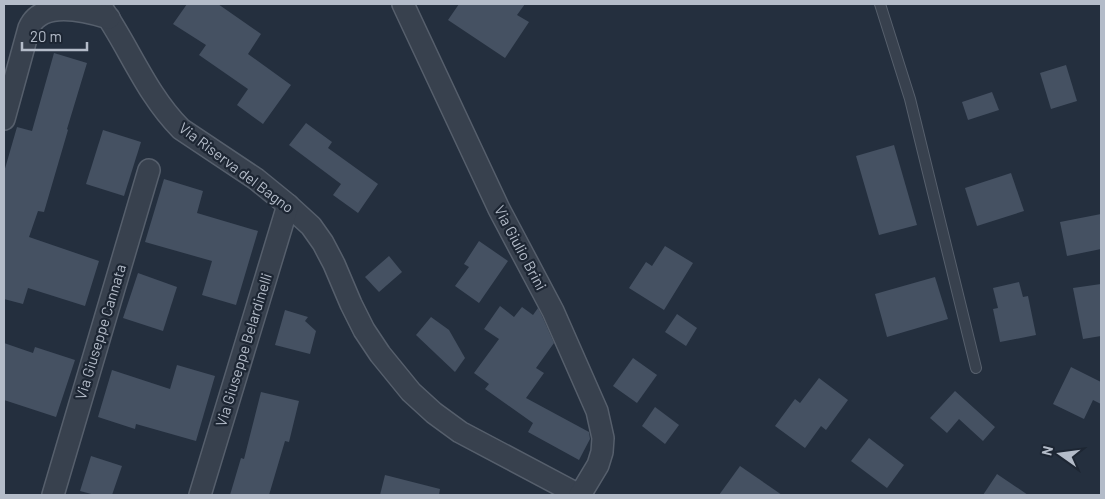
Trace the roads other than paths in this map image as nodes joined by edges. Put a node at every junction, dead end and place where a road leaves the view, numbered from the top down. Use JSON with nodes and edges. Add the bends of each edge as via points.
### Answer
{"nodes":[{"id":1,"x":403,"y":4,"type":"edge"},
{"id":2,"x":880,"y":4,"type":"edge"},
{"id":3,"x":104,"y":11,"type":"edge"},
{"id":4,"x":4,"y":119,"type":"edge"},
{"id":5,"x":149,"y":170,"type":"dead end"},
{"id":6,"x":288,"y":205,"type":"junction"},
{"id":7,"x":976,"y":368,"type":"dead end"},
{"id":8,"x":53,"y":495,"type":"edge"},
{"id":9,"x":200,"y":495,"type":"edge"},
{"id":10,"x":579,"y":495,"type":"edge"}],
"edges":[{"from":1,"to":10,"type":"street","name":"Via Giulio Brini","via":[[498,209],[553,311],[597,411],[603,438],[602,452],[598,465]]},
{"from":2,"to":7,"type":"lane","via":[[910,99]]},
{"from":3,"to":4,"type":"street","via":[[59,5],[36,14],[29,28]]},
{"from":3,"to":6,"type":"street","name":"Via Riserva del Bagno","via":[[150,90],[174,122]]},
{"from":5,"to":8,"type":"street","name":"Via Giuseppe Cannata"},
{"from":6,"to":9,"type":"street","name":"Via Giuseppe Belardinelli"},
{"from":6,"to":10,"type":"street","name":"Via Riserva del Bagno","via":[[323,242],[364,330],[411,392],[460,432]]}]}
